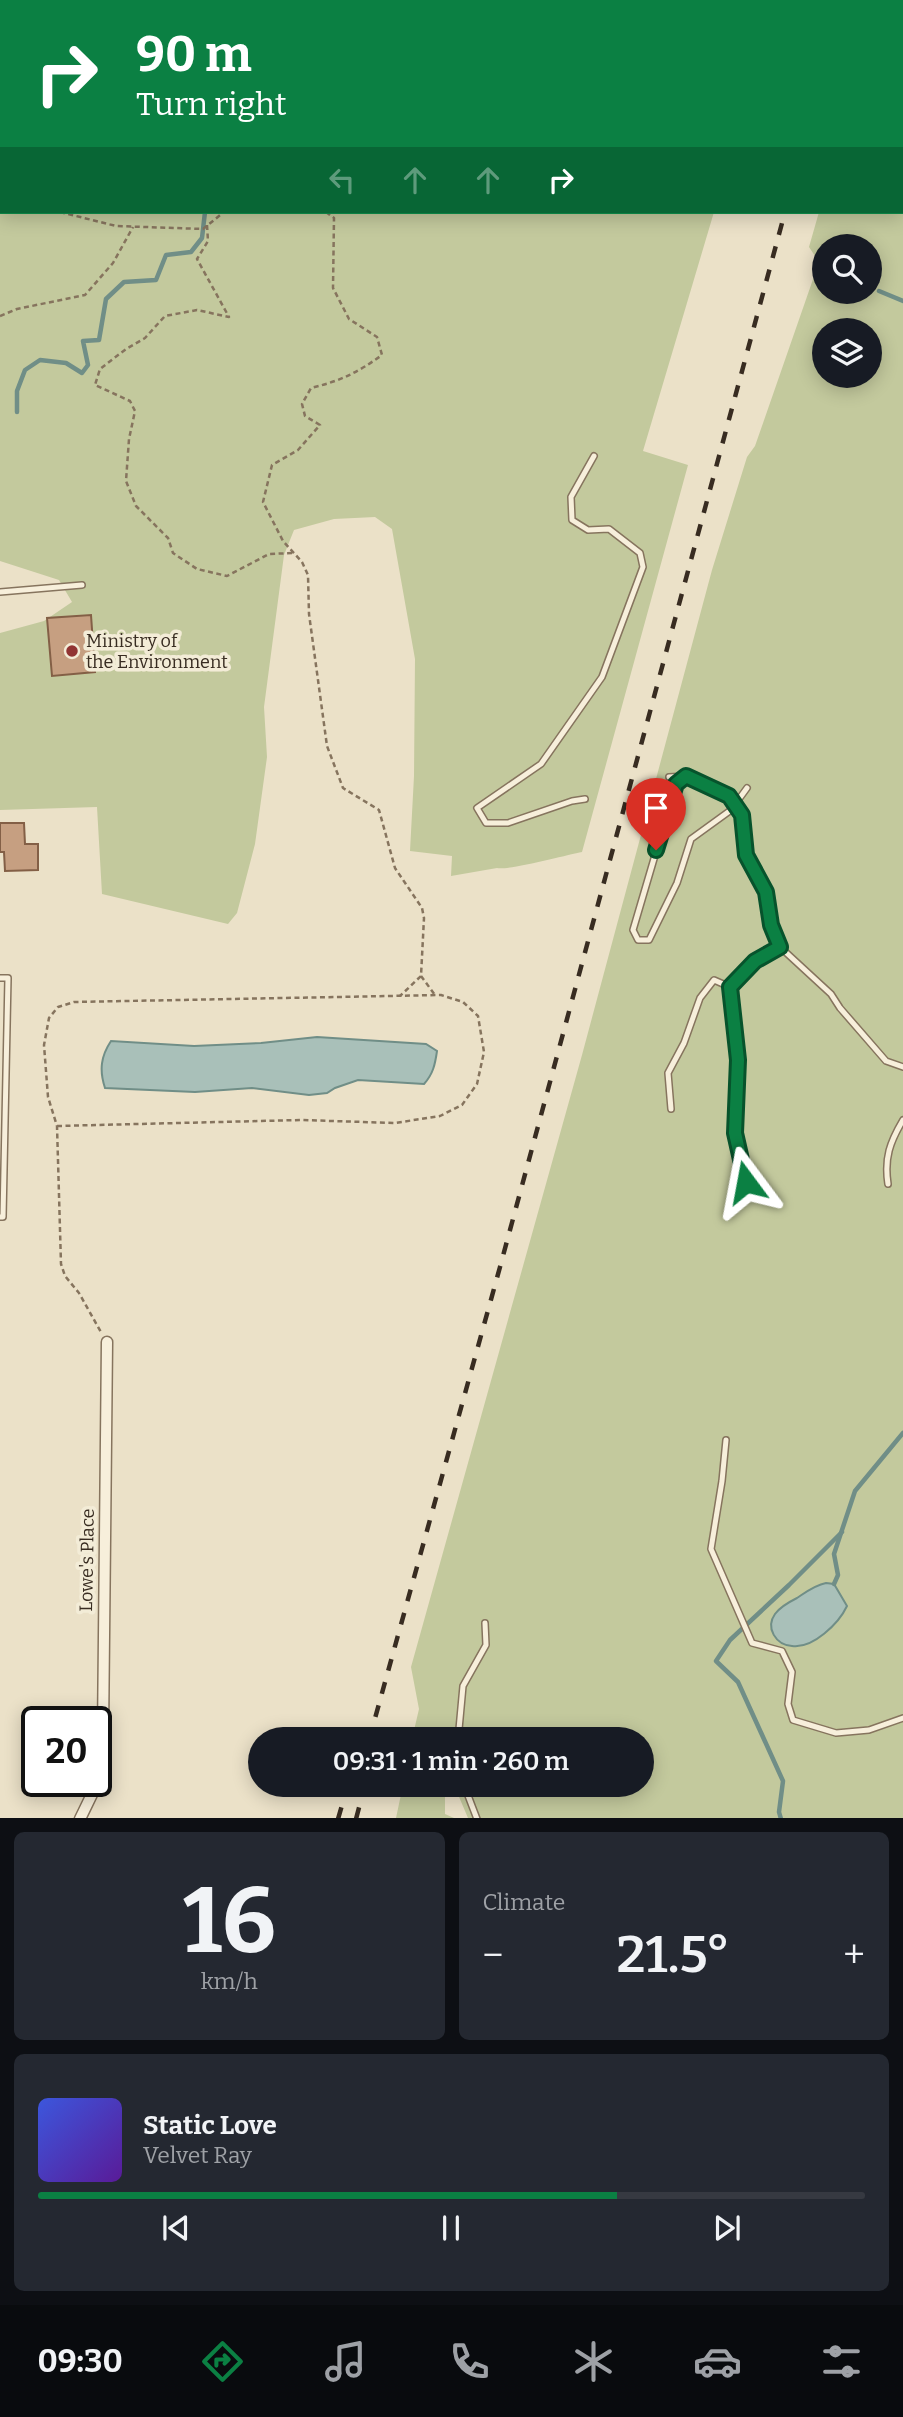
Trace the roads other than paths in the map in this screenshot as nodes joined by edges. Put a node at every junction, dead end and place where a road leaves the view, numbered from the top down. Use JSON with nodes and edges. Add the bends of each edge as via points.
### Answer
{"nodes":[{"id":1,"x":594,"y":456,"type":"dead end"},
{"id":2,"x":82,"y":584,"type":"dead end"},
{"id":3,"x":0,"y":592,"type":"edge"},
{"id":4,"x":686,"y":776,"type":"junction"},
{"id":5,"x":669,"y":777,"type":"dead end"},
{"id":6,"x":747,"y":788,"type":"dead end"},
{"id":7,"x":585,"y":800,"type":"dead end"},
{"id":8,"x":735,"y":805,"type":"junction"},
{"id":9,"x":780,"y":947,"type":"junction"},
{"id":10,"x":0,"y":978,"type":"edge"},
{"id":11,"x":730,"y":987,"type":"junction"},
{"id":12,"x":903,"y":1067,"type":"edge"},
{"id":13,"x":671,"y":1109,"type":"dead end"},
{"id":14,"x":903,"y":1120,"type":"edge"},
{"id":15,"x":746,"y":1182,"type":"dead end"},
{"id":16,"x":888,"y":1184,"type":"dead end"},
{"id":17,"x":0,"y":1217,"type":"edge"},
{"id":18,"x":107,"y":1342,"type":"road end"},
{"id":19,"x":726,"y":1440,"type":"dead end"},
{"id":20,"x":485,"y":1623,"type":"dead end"},
{"id":21,"x":103,"y":1706,"type":"edge"},
{"id":22,"x":903,"y":1718,"type":"edge"},
{"id":23,"x":459,"y":1727,"type":"edge"},
{"id":24,"x":90,"y":1797,"type":"edge"},
{"id":25,"x":469,"y":1797,"type":"edge"},
{"id":26,"x":80,"y":1818,"type":"edge"},
{"id":27,"x":477,"y":1818,"type":"edge"}],
"edges":[{"from":1,"to":7,"type":"lane","via":[[571,497],[572,520],[588,530],[609,528],[640,553],[643,567],[602,677],[541,764],[477,808],[486,822],[508,823]]},
{"from":2,"to":3,"type":"lane"},
{"from":4,"to":5,"type":"lane"},
{"from":4,"to":8,"type":"lane","via":[[729,796]]},
{"from":4,"to":8,"type":"lane","via":[[676,784],[642,895],[633,930],[638,940],[649,940],[677,883],[691,839]]},
{"from":6,"to":8,"type":"lane"},
{"from":8,"to":9,"type":"lane","via":[[742,815],[746,855],[766,892]]},
{"from":9,"to":11,"type":"lane","via":[[755,961]]},
{"from":9,"to":12,"type":"lane","via":[[831,994],[886,1061]]},
{"from":10,"to":17,"type":"lane","via":[[8,978]]},
{"from":11,"to":13,"type":"lane","via":[[714,980],[700,998],[668,1073]]},
{"from":11,"to":15,"type":"lane","via":[[738,1060],[735,1133]]},
{"from":14,"to":16,"type":"lane","via":[[889,1144]]},
{"from":18,"to":21,"type":"street","name":"Lowe's Place"},
{"from":19,"to":22,"type":"lane","via":[[711,1549],[752,1643],[782,1651],[792,1672],[788,1704],[793,1720],[836,1733],[869,1730]]},
{"from":20,"to":23,"type":"lane","via":[[486,1644],[463,1686]]},
{"from":24,"to":26,"type":"street","name":"Lowe's Place"},
{"from":25,"to":27,"type":"lane"}]}
